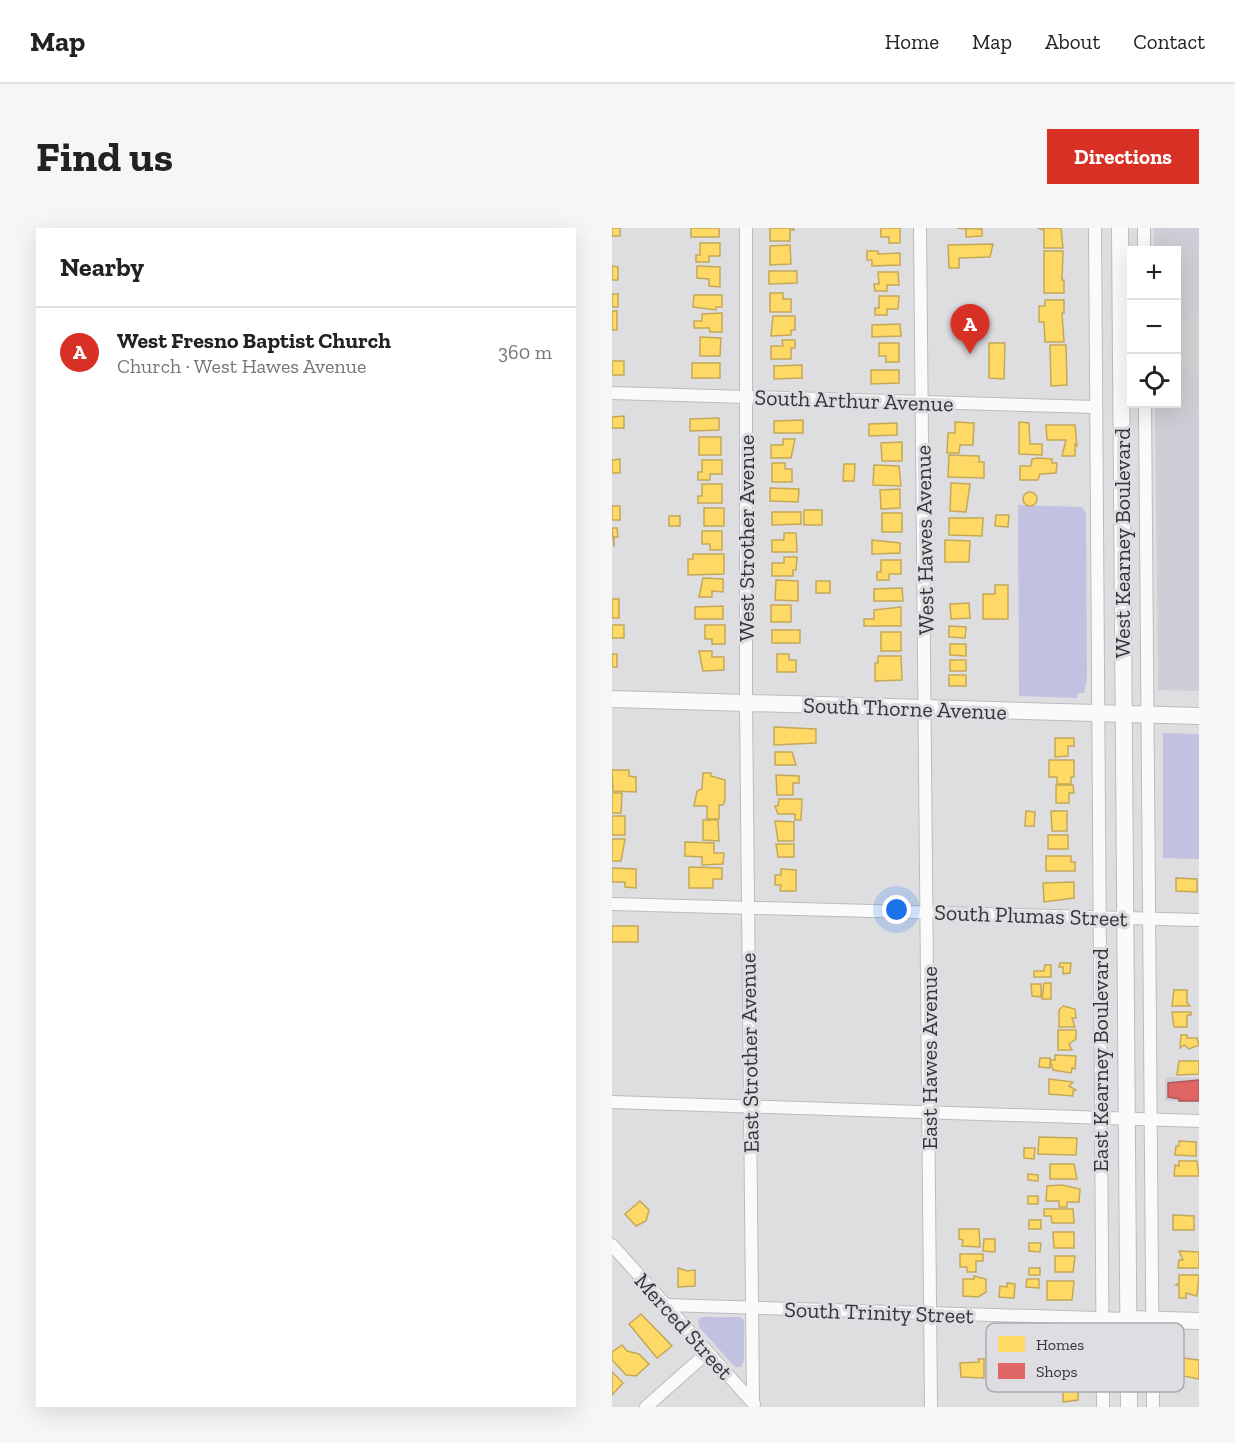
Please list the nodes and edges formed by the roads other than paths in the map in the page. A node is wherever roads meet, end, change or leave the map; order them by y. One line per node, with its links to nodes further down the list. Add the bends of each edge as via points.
1 (746, 228): 8 (street, West Strother Avenue)
2 (920, 228): 9 (street, West Hawes Avenue)
3 (1095, 228): 10 (street, West Kearney Boulevard)
4 (1120, 228): 16 (main road, West Kearney Boulevard)
5 (1144, 228): 6 (street)
6 (1144, 246)
7 (612, 393): 8 (street, South Arthur Avenue)
8 (747, 397): 9 (street, South Arthur Avenue); 13 (street, West Strother Avenue)
9 (922, 402): 10 (street, South Arthur Avenue); 14 (street, West Hawes Avenue)
10 (1095, 407): 15 (street, West Kearney Boulevard)
11 (1145, 408): 17 (street, West Kearney Boulevard)
12 (612, 699): 13 (main road, South Thorne Avenue)
13 (746, 703): 14 (main road, South Thorne Avenue); 20 (street, East Strother Avenue)
14 (926, 709): 15 (main road, South Thorne Avenue); 21 (street, East Hawes Avenue)
15 (1097, 714): 16 (main road, South Thorne Avenue); 22 (street, East Kearney Boulevard)
16 (1124, 715): 17 (main road, South Thorne Avenue); 23 (main road, East Kearney Boulevard)
17 (1148, 715): 18 (main road, South Thorne Avenue); 24 (street)
18 (1199, 716)
19 (612, 904): 20 (street, South Plumas Street)
20 (748, 908): 21 (street, South Plumas Street); 27 (street, East Strother Avenue)
21 (927, 913): 22 (street, South Plumas Street); 28 (street, East Hawes Avenue)
22 (1099, 917): 23 (street, South Plumas Street); 29 (street, East Kearney Boulevard)
23 (1126, 918): 24 (street, South Plumas Street); 30 (main road, East Kearney Boulevard)
24 (1150, 919): 25 (street, South Plumas Street); 31 (street)
25 (1199, 920)
26 (612, 1102): 27 (street)
27 (750, 1107): 28 (street); 35 (street, East Strother Avenue)
28 (929, 1113): 29 (street); 36 (street, East Hawes Avenue)
29 (1101, 1119): 30 (street); 37 (street, East Kearney Boulevard)
30 (1127, 1120): 31 (street); 38 (main road, East Kearney Boulevard)
31 (1151, 1120): 32 (street); 39 (street)
32 (1199, 1121)
33 (612, 1245): 34 (street, Merced Street)
34 (666, 1305): 35 (street, South Trinity Street); 44 (street, Merced Street)
35 (752, 1308): 36 (street, South Trinity Street); 48 (street, East Strother Avenue)
36 (931, 1313): 37 (street, South Trinity Street); 50 (street, East Hawes Avenue)
37 (1102, 1319): 38 (street, South Trinity Street); 41 (street, East Kearney Boulevard)
38 (1129, 1319): 39 (main road, South Trinity Street); 42 (main road, East Kearney Boulevard)
39 (1153, 1320): 40 (main road, South Trinity Street); 43 (street)
40 (1199, 1321)
41 (1102, 1323)
42 (1129, 1323)
43 (1153, 1323)
44 (707, 1353): 48 (street, Merced Street); 49 (street)
45 (1103, 1392): 51 (street, East Kearney Boulevard)
46 (1130, 1392): 52 (main road, East Kearney Boulevard)
47 (1154, 1392): 53 (street)
48 (755, 1405)
49 (646, 1407)
50 (932, 1407)
51 (1103, 1407)
52 (1130, 1407)
53 (1154, 1407)

